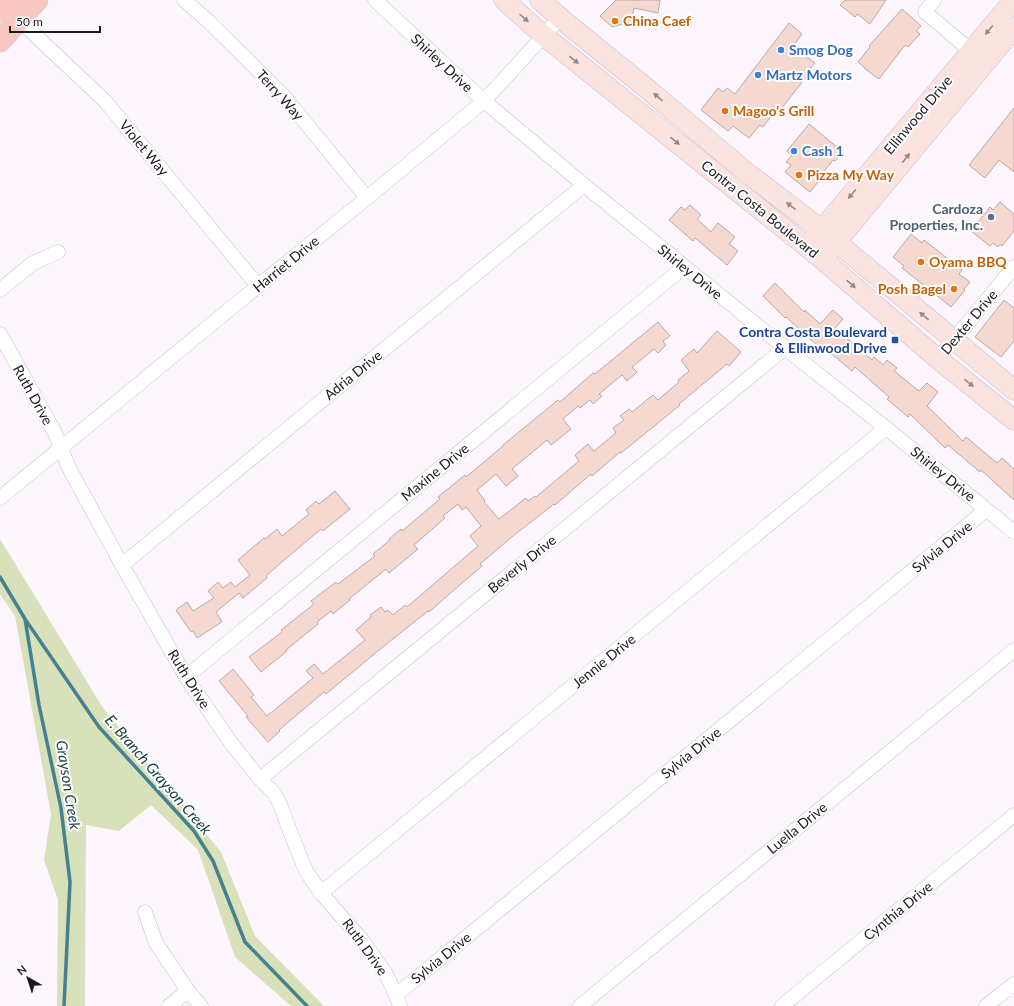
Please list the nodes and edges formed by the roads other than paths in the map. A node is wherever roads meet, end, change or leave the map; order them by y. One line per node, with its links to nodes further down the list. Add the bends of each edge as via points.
1 (10, 0): 9 (main road)
2 (37, 0): 9 (main road)
3 (184, 0): 17 (street, Terry Way, via 282,94)
4 (375, 0): 15 (street, Shirley Drive)
5 (504, 0): 12 (main road, Contra Costa Boulevard, one-way to 12)
6 (540, 0): 10 (main road, Contra Costa Boulevard)
7 (934, 0): 14 (street, via 925,12)
8 (1014, 0): 14 (main road, Ellinwood Drive, one-way to 14)
9 (10, 15): 13 (main road); 23 (street, Violet Way, via 105,101)
10 (560, 18): 12 (street, Harriet Drive); 18 (main road, Contra Costa Boulevard, one-way to 10, via 746,172)
11 (1014, 28): 14 (main road, Ellinwood Drive)
12 (544, 36): 15 (street, Harriet Drive); 20 (main road, Contra Costa Boulevard, one-way to 20)
13 (0, 41)
14 (978, 57): 18 (main road, Ellinwood Drive)
15 (484, 101): 16 (street, Shirley Drive); 17 (street, Harriet Drive)
16 (584, 185): 21 (street, Shirley Drive); 36 (street, Adria Drive)
17 (367, 198): 23 (street, Harriet Drive)
18 (829, 236): 20 (main road, Ellinwood Drive); 26 (main road, Contra Costa Boulevard, one-way to 18)
19 (58, 252): 24 (street, via 33,263)
20 (815, 253): 28 (main road, Contra Costa Boulevard, one-way to 28)
21 (684, 267): 27 (street, Shirley Drive); 38 (street, Maxine Drive)
22 (1014, 267): 26 (street, Dexter Drive)
23 (258, 286): 32 (street, Harriet Drive)
24 (0, 290)
25 (0, 334): 32 (street, Ruth Drive, via 55,433)
26 (954, 341): 28 (street, Dexter Drive); 29 (main road, Contra Costa Boulevard)
27 (785, 348): 31 (street, Shirley Drive); 39 (street, Beverly Drive)
28 (938, 358): 30 (main road, Contra Costa Boulevard, one-way to 30)
29 (1014, 390)
30 (1014, 420)
31 (886, 428): 34 (street, Shirley Drive); 41 (street, Jennie Drive)
32 (60, 449): 33 (street, Harriet Drive); 36 (street, Ruth Drive)
33 (0, 498)
34 (986, 510): 35 (street, Shirley Drive); 45 (street, Sylvia Drive)
35 (1014, 532)
36 (122, 565): 38 (street, Ruth Drive)
37 (1014, 650): 49 (street, Luella Drive)
38 (186, 676): 39 (street, Ruth Drive, via 231,743)
39 (260, 779): 41 (street, Ruth Drive, via 274,793 280,804 306,871)
40 (1014, 815): 46 (street, Cynthia Drive)
41 (321, 893): 45 (street, Ruth Drive, via 362,940 386,974)
42 (145, 912): 44 (street, via 156,943)
43 (1014, 984): 50 (street)
44 (188, 991): 47 (street); 48 (street)
45 (398, 1001)
46 (791, 1004)
47 (169, 1006)
48 (201, 1006)
49 (580, 1006)
50 (986, 1006)

